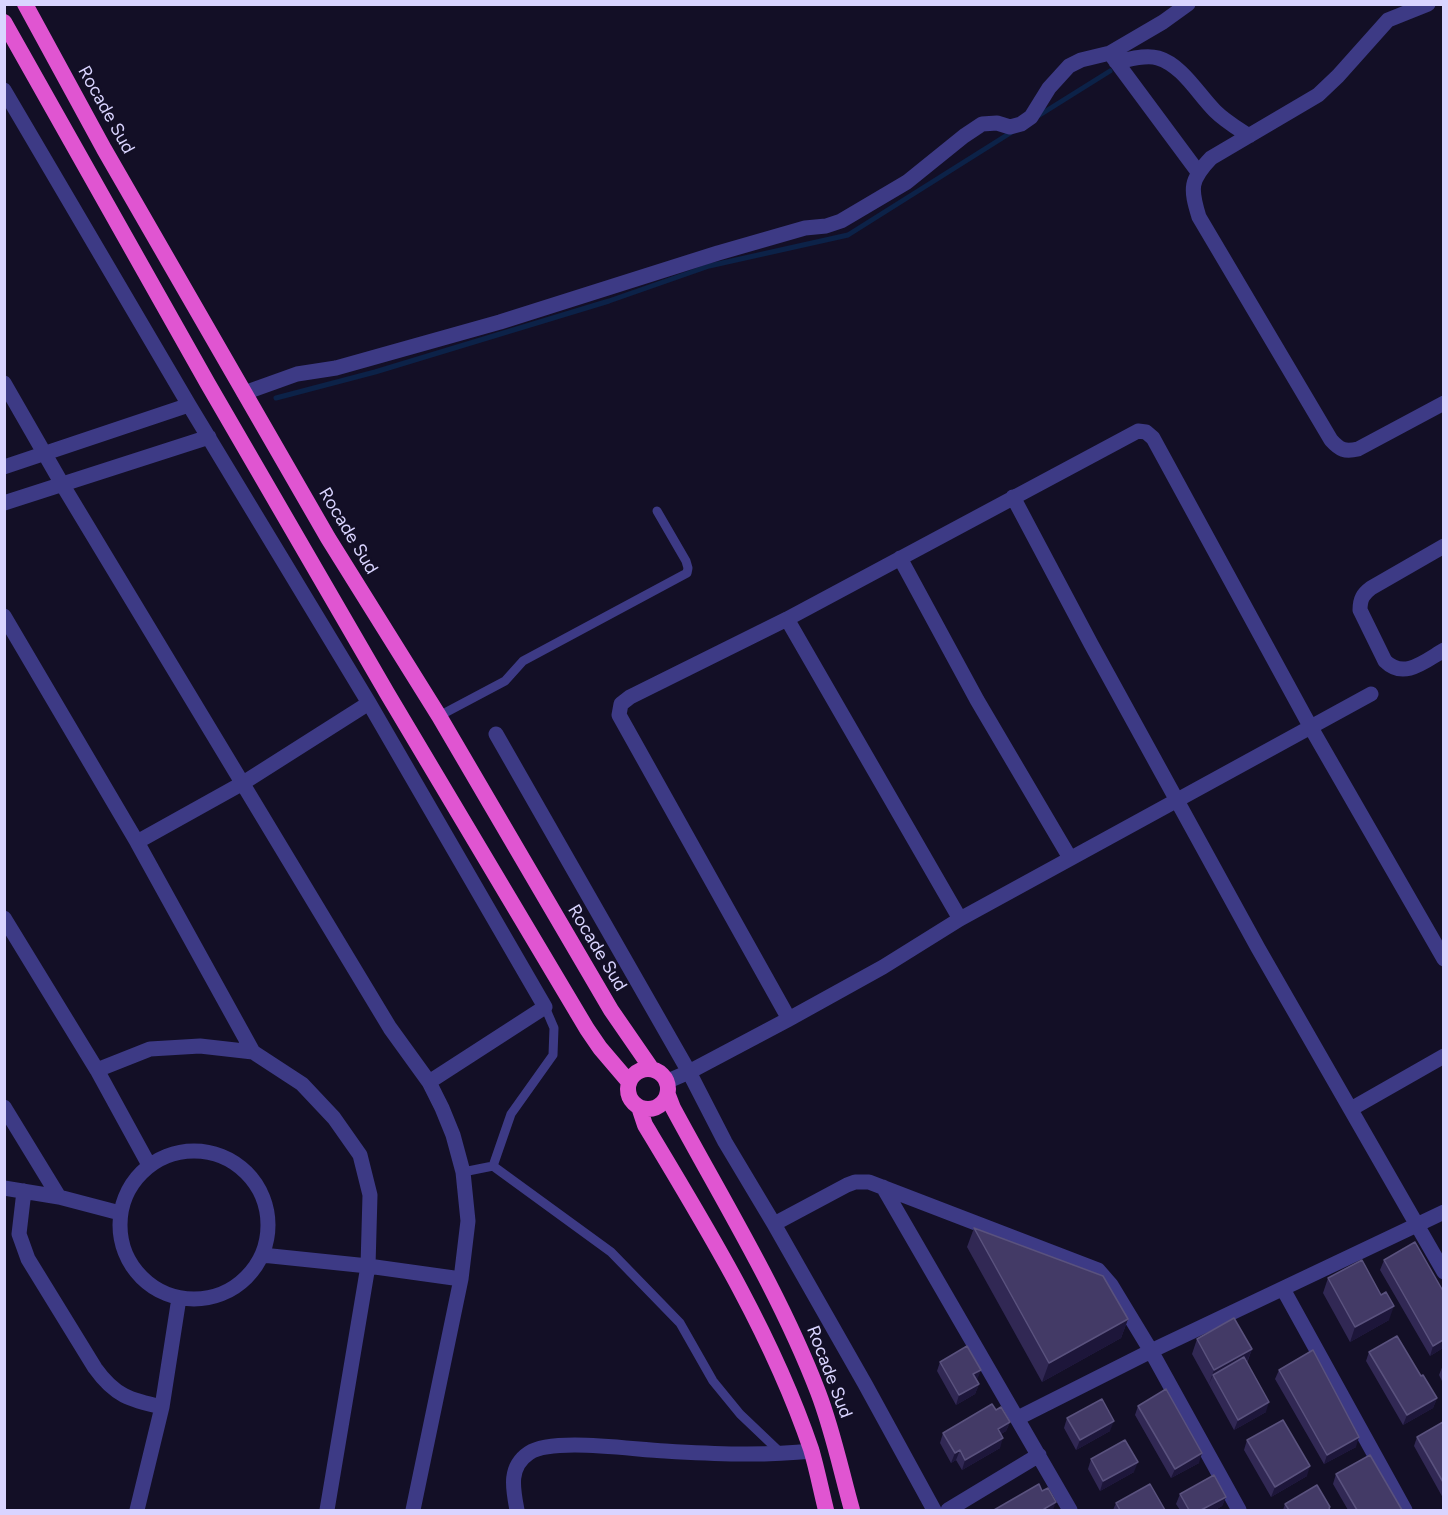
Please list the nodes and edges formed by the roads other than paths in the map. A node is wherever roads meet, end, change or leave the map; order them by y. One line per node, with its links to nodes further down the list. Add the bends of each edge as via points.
1 (25, 4): 10 (highway, Rocade Sud)
2 (1188, 4): 5 (street)
3 (1428, 4): 7 (street, via 1388,20 1318,95)
4 (4, 22): 45 (highway, via 387,693 587,1029)
5 (1113, 57): 7 (street, via 1157,57 1178,70 1224,119); 8 (street); 10 (street, via 1081,60 1069,66 1031,117 1021,124 982,124 907,182 841,221 718,253 336,368 297,374)
6 (4, 90): 12 (street)
7 (1249, 136): 8 (street, via 1211,159)
8 (1198, 172): 11 (street, via 1193,186 1198,217 1339,449 1358,449)
9 (4, 383): 14 (street)
10 (244, 393): 27 (highway, Rocade Sud, via 328,538)
11 (1443, 403)
12 (189, 405): 13 (street); 14 (street)
13 (209, 437): 16 (street); 26 (street)
14 (46, 454): 15 (street); 16 (street)
15 (4, 467)
16 (62, 484): 18 (street); 30 (street)
17 (1013, 496): 21 (street); 28 (street, via 1137,431 1146,432 1153,438); 31 (street)
18 (4, 503)
19 (657, 511): 27 (lane, via 686,561 687,573 523,662 505,681)
20 (1443, 546): 24 (street, via 1371,588 1360,601 1360,610 1391,667 1407,669)
21 (900, 558): 23 (street); 33 (street, via 977,700)
22 (4, 616): 32 (street)
23 (786, 619): 35 (street); 38 (street, via 630,697 621,704 619,715)
24 (1443, 650)
25 (1371, 694): 28 (street)
26 (369, 703): 30 (street); 37 (street)
27 (439, 716): 41 (highway, Rocade Sud, via 611,1010)
28 (1310, 726): 31 (street); 36 (street)
29 (496, 734): 43 (street)
30 (243, 783): 32 (street); 44 (street, via 390,1028)
31 (1178, 801): 33 (street); 49 (street)
32 (137, 842): 39 (street)
33 (1070, 858): 35 (street)
34 (4, 918): 42 (street)
35 (960, 919): 38 (street)
36 (1443, 958)
37 (545, 1007): 44 (street); 51 (lane, via 554,1028 553,1056 511,1114)
38 (789, 1019): 43 (street)
39 (253, 1052): 42 (street, via 200,1046 150,1048); 62 (street, via 302,1084 334,1118 360,1155 370,1195)
40 (1443, 1056): 49 (street)
41 (651, 1068): 45 (highway, via 638,1071); 46 (highway, Rocade Sud, via 658,1071)
42 (97, 1070): 50 (street)
43 (689, 1072): 46 (street); 59 (street)
44 (429, 1082): 52 (street, via 453,1135)
45 (629, 1082): 48 (highway, via 629,1096)
46 (668, 1088): 48 (highway, via 665,1102 653,1109); 78 (highway, Rocade Sud, via 678,1118 785,1315 828,1420)
47 (4, 1107): 56 (street)
48 (639, 1107): 70 (highway, via 645,1125 758,1324)
49 (1351, 1109): 60 (street)
50 (149, 1166): 58 (street, via 132,1183); 61 (street, via 171,1154 197,1150 222,1156 243,1169 265,1205 268,1230)
51 (493, 1166): 52 (lane); 71 (lane, via 611,1252 680,1323 713,1381 740,1414)
52 (462, 1172): 64 (street, via 468,1221)
53 (883, 1187): 59 (street, via 855,1182); 67 (street, via 1098,1270); 69 (street)
54 (4, 1188): 55 (street)
55 (24, 1191): 56 (street); 68 (street, via 19,1234 28,1259 95,1368 107,1384 131,1400)
56 (59, 1197): 58 (street)
57 (1443, 1212): 60 (street)
58 (120, 1213): 66 (street, via 121,1240 135,1271 155,1289)
59 (774, 1224): 79 (street)
60 (1417, 1225): 63 (street); 65 (street)
61 (262, 1255): 62 (street); 66 (street, via 253,1271 232,1289 207,1299)
62 (368, 1266): 64 (street); 74 (street)
63 (1443, 1272)
64 (461, 1279): 75 (street)
65 (1283, 1289): 67 (street); 83 (street)
66 (179, 1298): 68 (street)
67 (1151, 1350): 69 (street); 82 (street)
68 (162, 1407): 73 (street)
69 (1018, 1418): 72 (street)
70 (812, 1451): 71 (street); 77 (highway)
71 (782, 1454): 76 (street, via 558,1444 531,1451 521,1459 512,1484)
72 (1039, 1455): 80 (street); 81 (street)
73 (137, 1510)
74 (327, 1510)
75 (413, 1510)
76 (517, 1510)
77 (826, 1510)
78 (852, 1510)
79 (933, 1510)
80 (948, 1510)
81 (1070, 1510)
82 (1239, 1510)
83 (1405, 1510)

